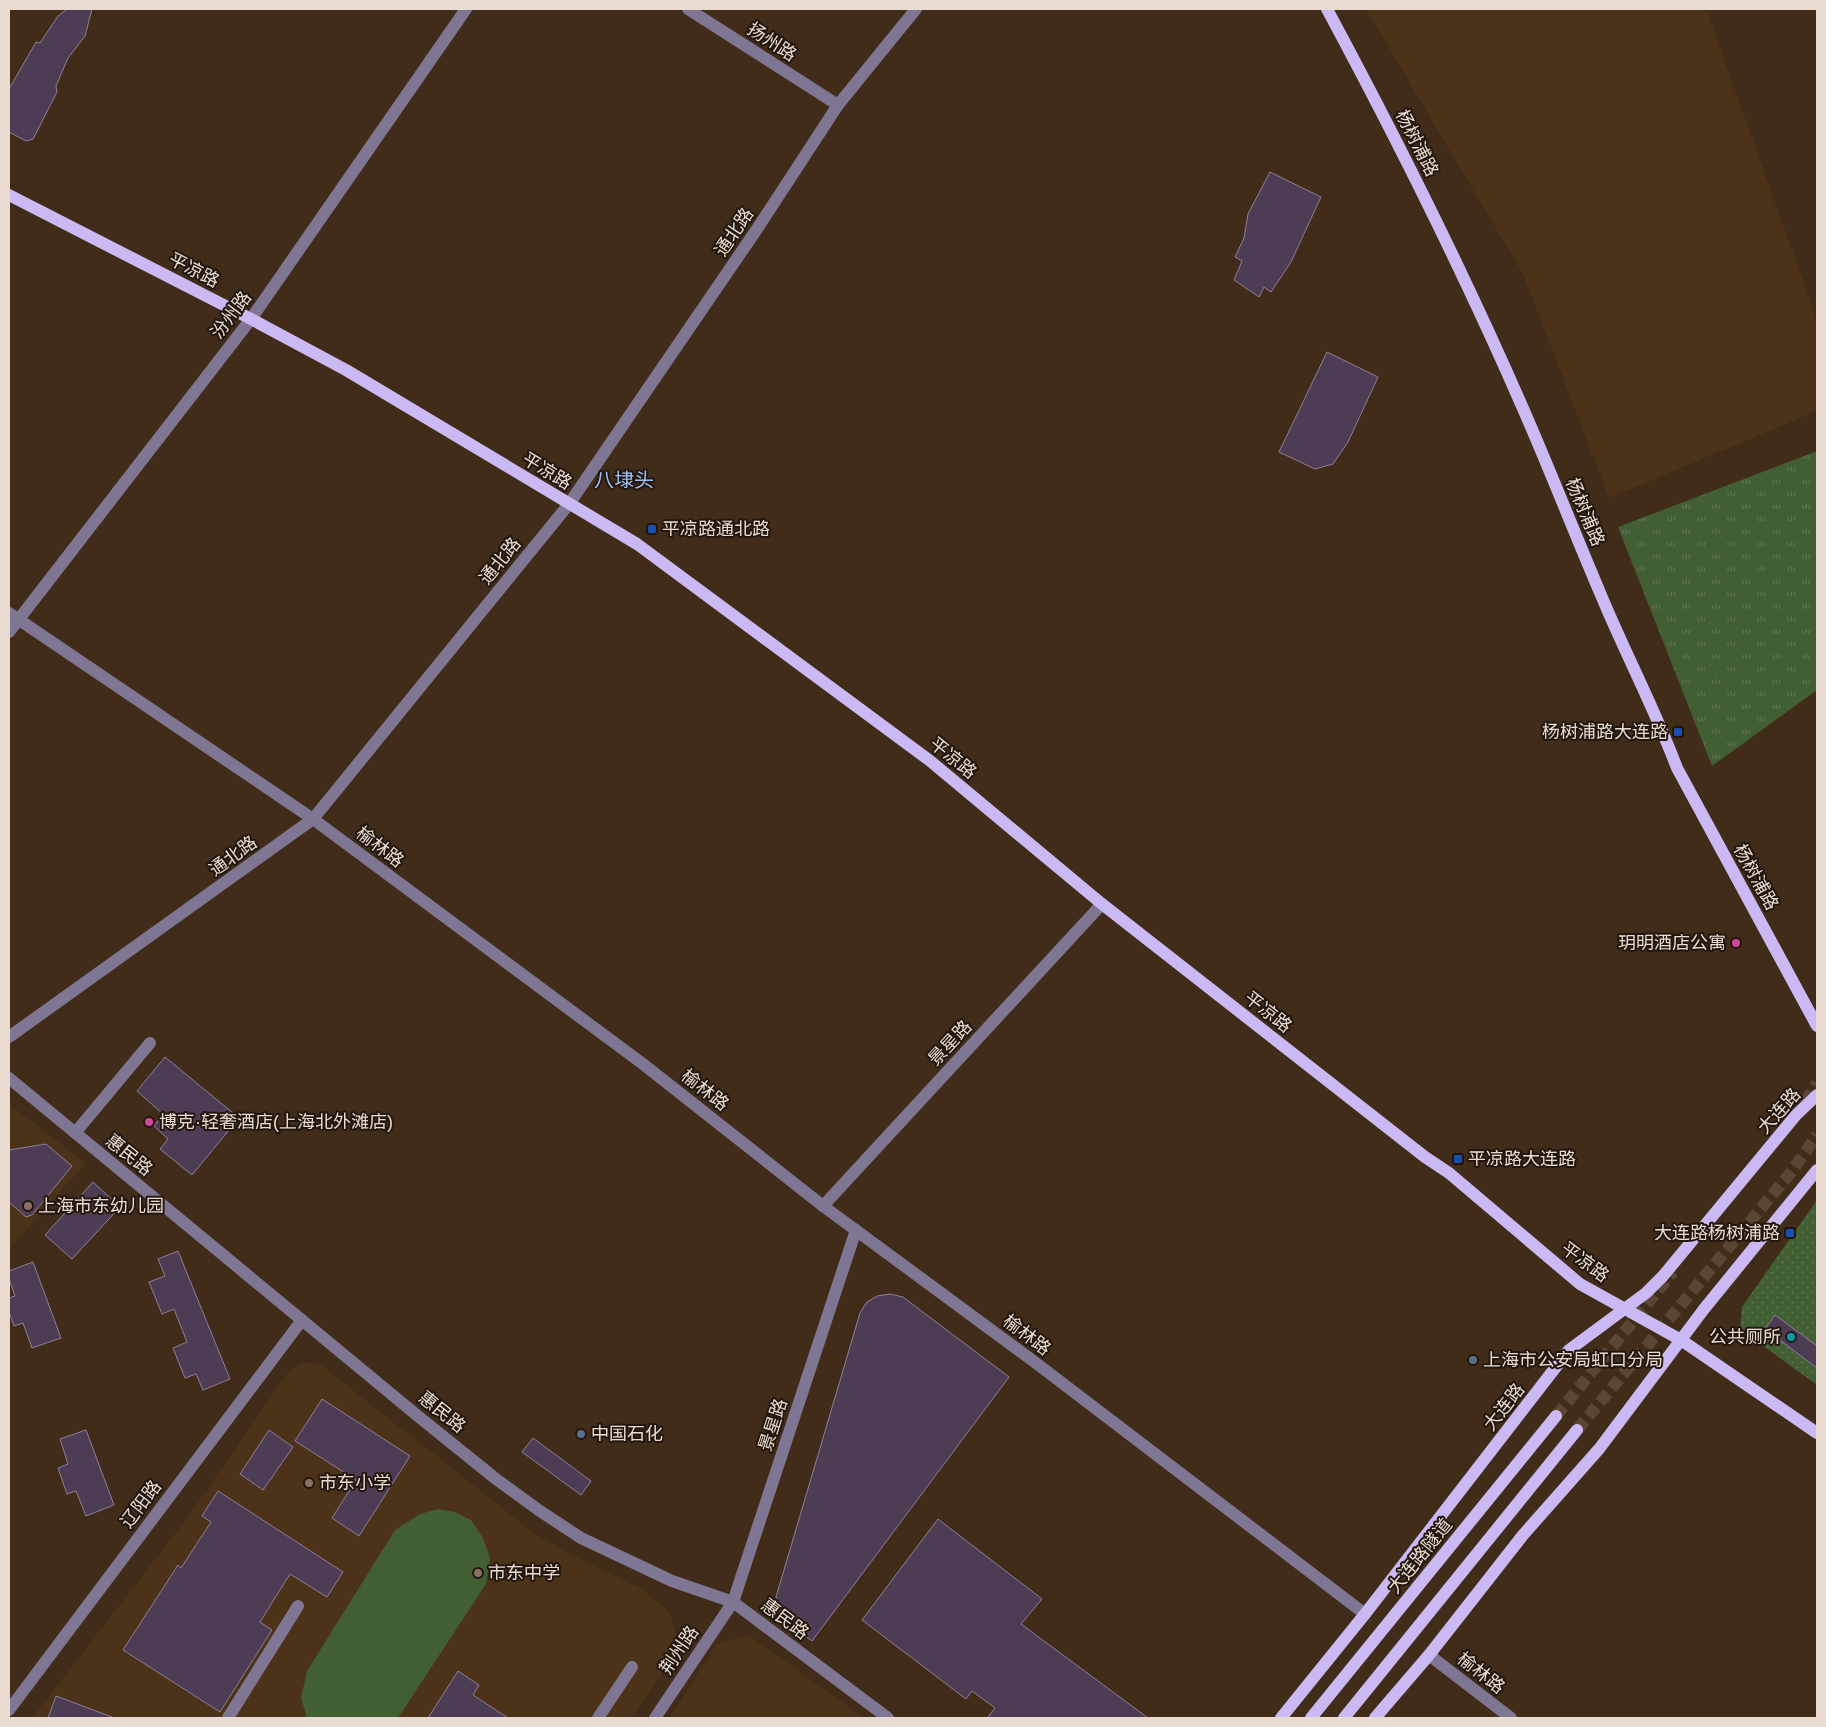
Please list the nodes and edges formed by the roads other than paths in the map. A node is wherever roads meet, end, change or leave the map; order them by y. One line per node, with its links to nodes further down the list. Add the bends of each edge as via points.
1 (466, 9): 7 (street, 汾州路)
2 (688, 9): 5 (street, 扬州路)
3 (916, 9): 5 (street, 通北路)
4 (1327, 9): 13 (main road, 杨树浦路, via 1432,212 1479,311 1677,768)
5 (838, 105): 8 (street, 通北路, via 758,229)
6 (9, 195): 7 (main road, 平凉路)
7 (251, 319): 8 (main road, 平凉路, via 346,370); 9 (street, 汾州路)
8 (568, 504): 11 (street, 通北路); 12 (main road, 平凉路, via 637,544 854,704 928,760)
9 (14, 616): 10 (street, 汾州路); 11 (street, 榆林路)
10 (9, 632)
11 (313, 819): 14 (street, 通北路); 20 (street, 榆林路, via 643,1064)
12 (1102, 904): 20 (street, 景星路); 22 (main road, 平凉路, via 1449,1173 1580,1284)
13 (1817, 1026)
14 (9, 1037)
15 (150, 1043): 18 (street)
16 (9, 1078): 18 (street, 惠民路)
17 (1817, 1095): 22 (main road, 大连路, via 1796,1115 1664,1276)
18 (75, 1133): 23 (street, 惠民路)
19 (1817, 1170): 24 (main road)
20 (823, 1206): 21 (street, 榆林路)
21 (856, 1230): 28 (street, 景星路); 30 (street, 榆林路)
22 (1625, 1310): 24 (main road, 平凉路); 30 (main road, 大连路, via 1569,1350)
23 (302, 1320): 28 (street, 惠民路, via 496,1479 581,1538 672,1581); 33 (street, 辽阳路)
24 (1681, 1340): 27 (main road, 平凉路); 31 (main road, via 1599,1449 1523,1535)
25 (1556, 1416): 39 (main road, 大连路隧道)
26 (1577, 1430): 40 (main road)
27 (1817, 1433)
28 (733, 1602): 36 (street, 荆州路); 37 (street, 惠民路)
29 (298, 1606): 34 (street)
30 (1365, 1614): 38 (main road, 大连路)
31 (1429, 1655): 41 (main road); 42 (street, 榆林路)
32 (632, 1667): 35 (street)
33 (9, 1710)
34 (228, 1718)
35 (598, 1718)
36 (655, 1718)
37 (888, 1718)
38 (1280, 1718)
39 (1311, 1718)
40 (1344, 1718)
41 (1375, 1718)
42 (1511, 1718)

